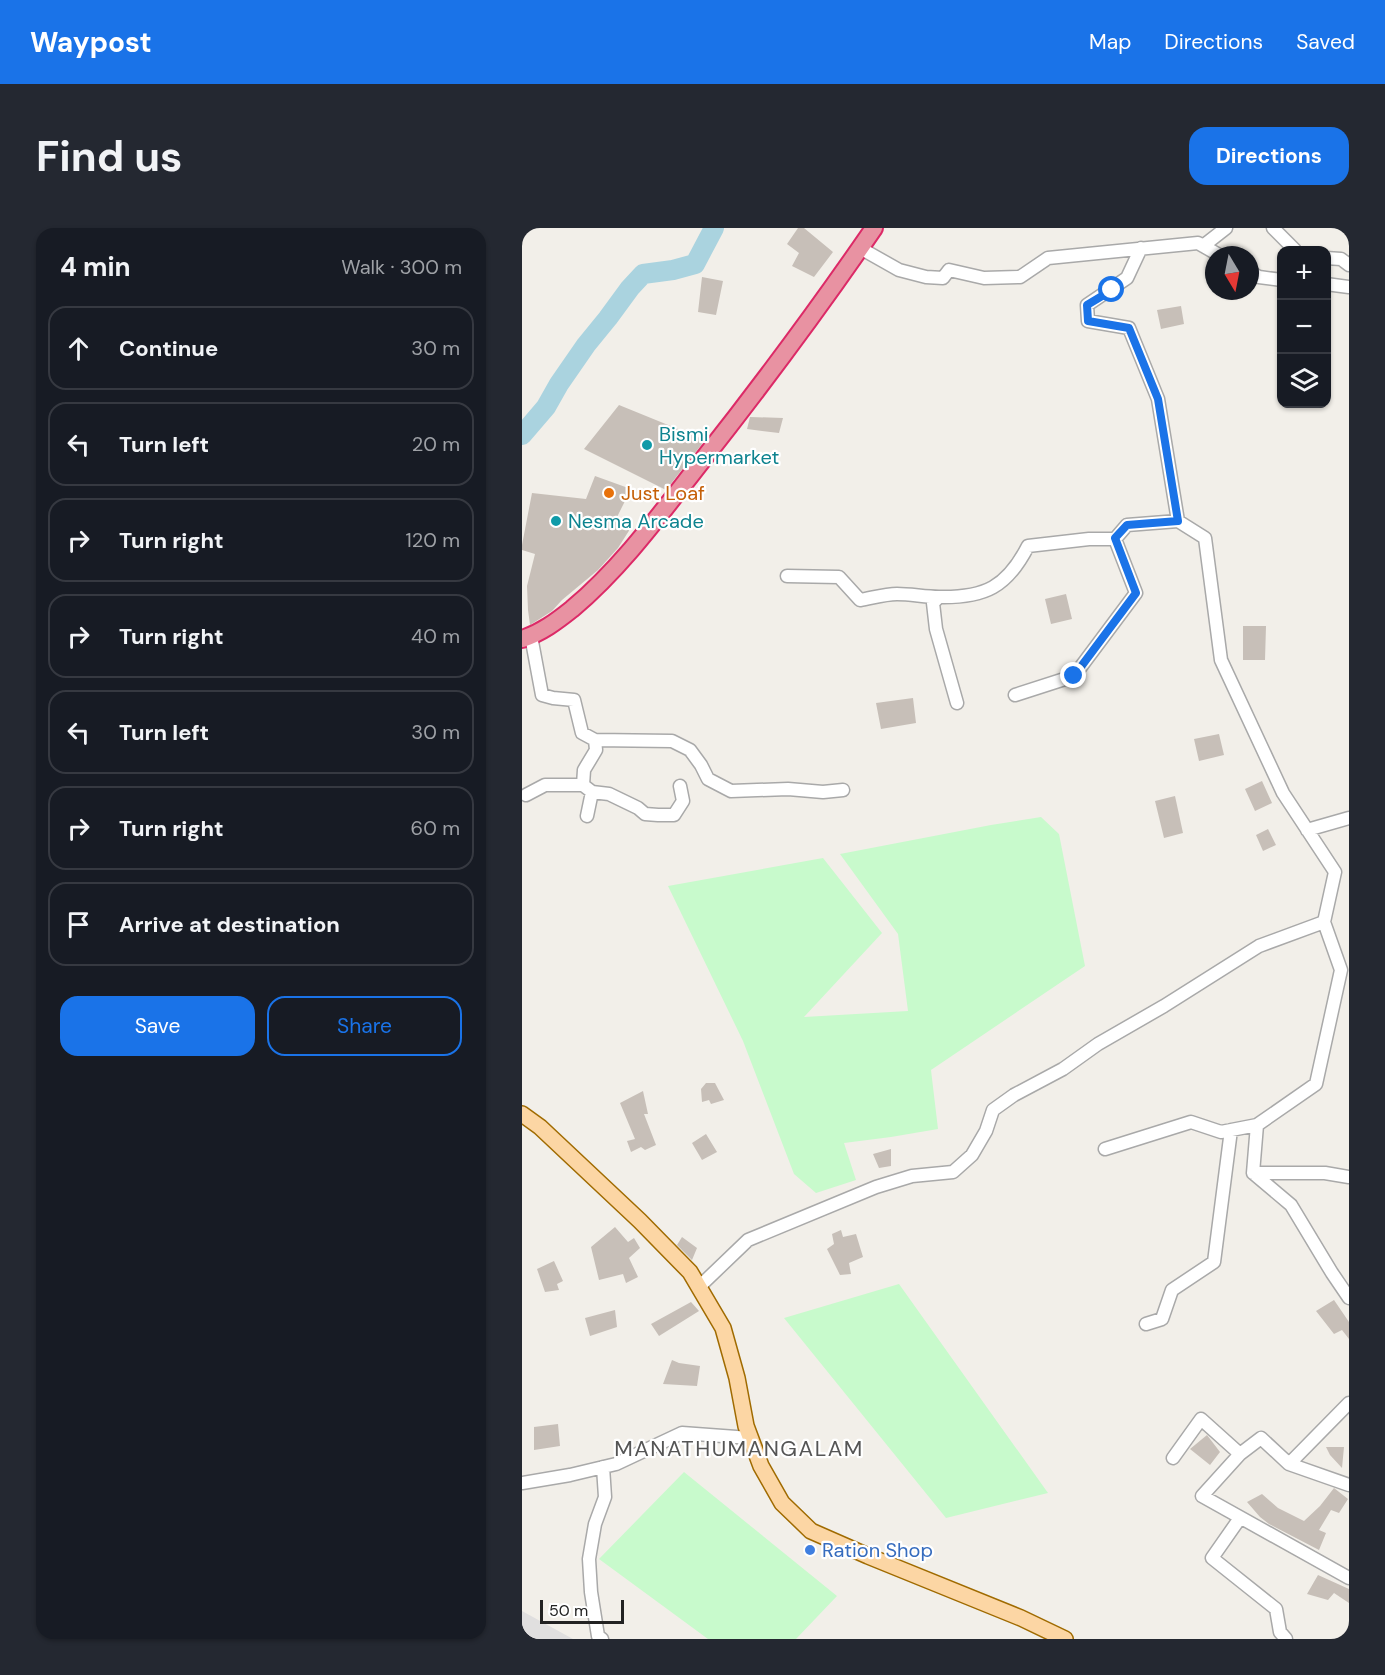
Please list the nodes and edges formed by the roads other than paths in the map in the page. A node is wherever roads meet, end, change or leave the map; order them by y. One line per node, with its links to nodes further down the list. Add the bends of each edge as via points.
1 (874, 228): 6 (highway)
2 (1226, 228): 4 (street)
3 (1273, 228): 5 (street)
4 (1203, 246): 7 (street, via 1198,243)
5 (1291, 246)
6 (860, 248): 7 (street, via 899,270 926,277 943,278 949,270 984,278 1020,277 1048,258); 18 (highway, via 770,373 607,577 562,617)
7 (1141, 248): 14 (street, via 1127,278 1087,305 1088,321 1129,328 1158,399)
8 (1331, 258): 9 (street)
9 (1349, 265)
10 (1259, 277): 11 (street)
11 (1277, 279)
12 (1331, 285): 13 (street)
13 (1349, 287)
14 (1178, 521): 15 (street, via 1127,525); 28 (street, via 1205,538 1221,660 1283,793)
15 (1115, 538): 17 (street, via 1028,546 1005,580 990,590); 19 (street, via 1136,593 1074,676)
16 (787, 576): 17 (street, via 839,577 860,600 895,594)
17 (939, 597): 20 (street, via 933,603 936,629)
18 (527, 638): 21 (street, via 542,695 574,700 582,733)
19 (1015, 695)
20 (957, 704)
21 (595, 740): 23 (street, via 596,750 584,770); 24 (street, via 672,741 690,750 708,779 730,791)
22 (680, 786): 23 (street, via 683,801 674,815 645,814 609,794)
23 (588, 789): 25 (street, via 545,785); 26 (street)
24 (843, 790)
25 (526, 795)
26 (587, 816)
27 (1349, 818): 28 (street)
28 (1307, 830): 29 (street, via 1335,872)
29 (1324, 922): 30 (street); 37 (street, via 1259,946 1063,1069 1014,1095 993,1110 972,1155 954,1172 912,1176 876,1187 748,1240)
30 (1345, 970): 32 (street, via 1316,1084)
31 (522, 1114): 37 (main road, via 640,1221 690,1272)
32 (1257, 1125): 33 (street); 35 (street)
33 (1231, 1130): 34 (street, via 1221,1132 1191,1122); 39 (street, via 1214,1262 1172,1290 1162,1319)
34 (1105, 1149)
35 (1253, 1173): 36 (street); 38 (street, via 1291,1205)
36 (1349, 1177)
37 (699, 1287): 41 (main road, via 723,1328)
38 (1349, 1298)
39 (1146, 1324)
40 (1349, 1403): 44 (street)
41 (750, 1438): 45 (street, via 682,1433); 51 (main road, via 782,1503 811,1531)
42 (1240, 1454): 43 (street, via 1201,1419); 44 (street, via 1261,1438); 48 (street, via 1202,1496)
43 (1173, 1458)
44 (1289, 1464): 47 (street)
45 (603, 1467): 46 (street); 50 (street, via 605,1497 589,1559 591,1592)
46 (522, 1483)
47 (1349, 1485)
48 (1240, 1518): 49 (street); 52 (street, via 1212,1558 1275,1610 1280,1632)
49 (1349, 1578)
50 (602, 1639)
51 (1065, 1639)
52 (1286, 1639)

